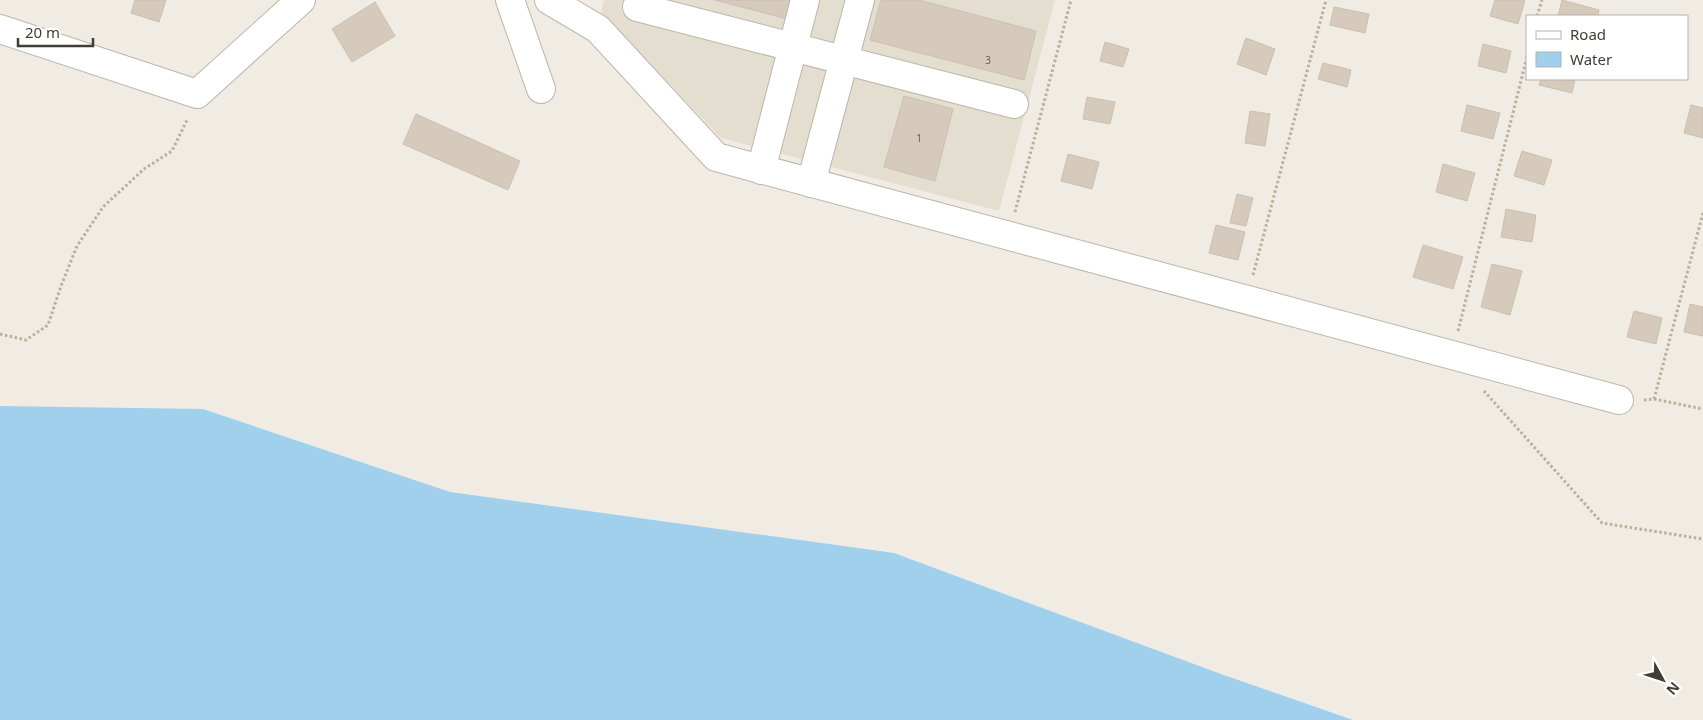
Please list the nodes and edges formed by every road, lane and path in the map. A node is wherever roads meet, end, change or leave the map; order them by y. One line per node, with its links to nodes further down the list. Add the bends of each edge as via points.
1 (301, 0): 16 (street)
2 (510, 0): 15 (street)
3 (550, 0): 18 (street, via 598,29 716,158)
4 (805, 0): 12 (street)
5 (860, 0): 13 (street)
6 (1071, 0): 21 (path)
7 (1326, 0): 22 (path)
8 (1542, 0): 10 (path)
9 (637, 7): 12 (street)
10 (1537, 15)
11 (0, 29): 16 (street)
12 (793, 47): 13 (street); 18 (street)
13 (844, 59): 17 (street); 19 (street)
14 (1526, 61): 24 (path)
15 (541, 89)
16 (197, 94): 23 (path, via 187,124 172,150 144,169 103,207 77,246 48,325 26,340)
17 (1014, 104)
18 (761, 170): 19 (street)
19 (811, 183): 21 (street)
20 (1703, 213): 26 (path)
21 (1009, 236): 22 (street)
22 (1246, 300): 24 (street)
23 (0, 334)
24 (1452, 355): 27 (street)
25 (1478, 385): 29 (path, via 1602,524)
26 (1654, 399): 27 (path); 28 (path)
27 (1619, 400)
28 (1703, 409)
29 (1703, 539)

